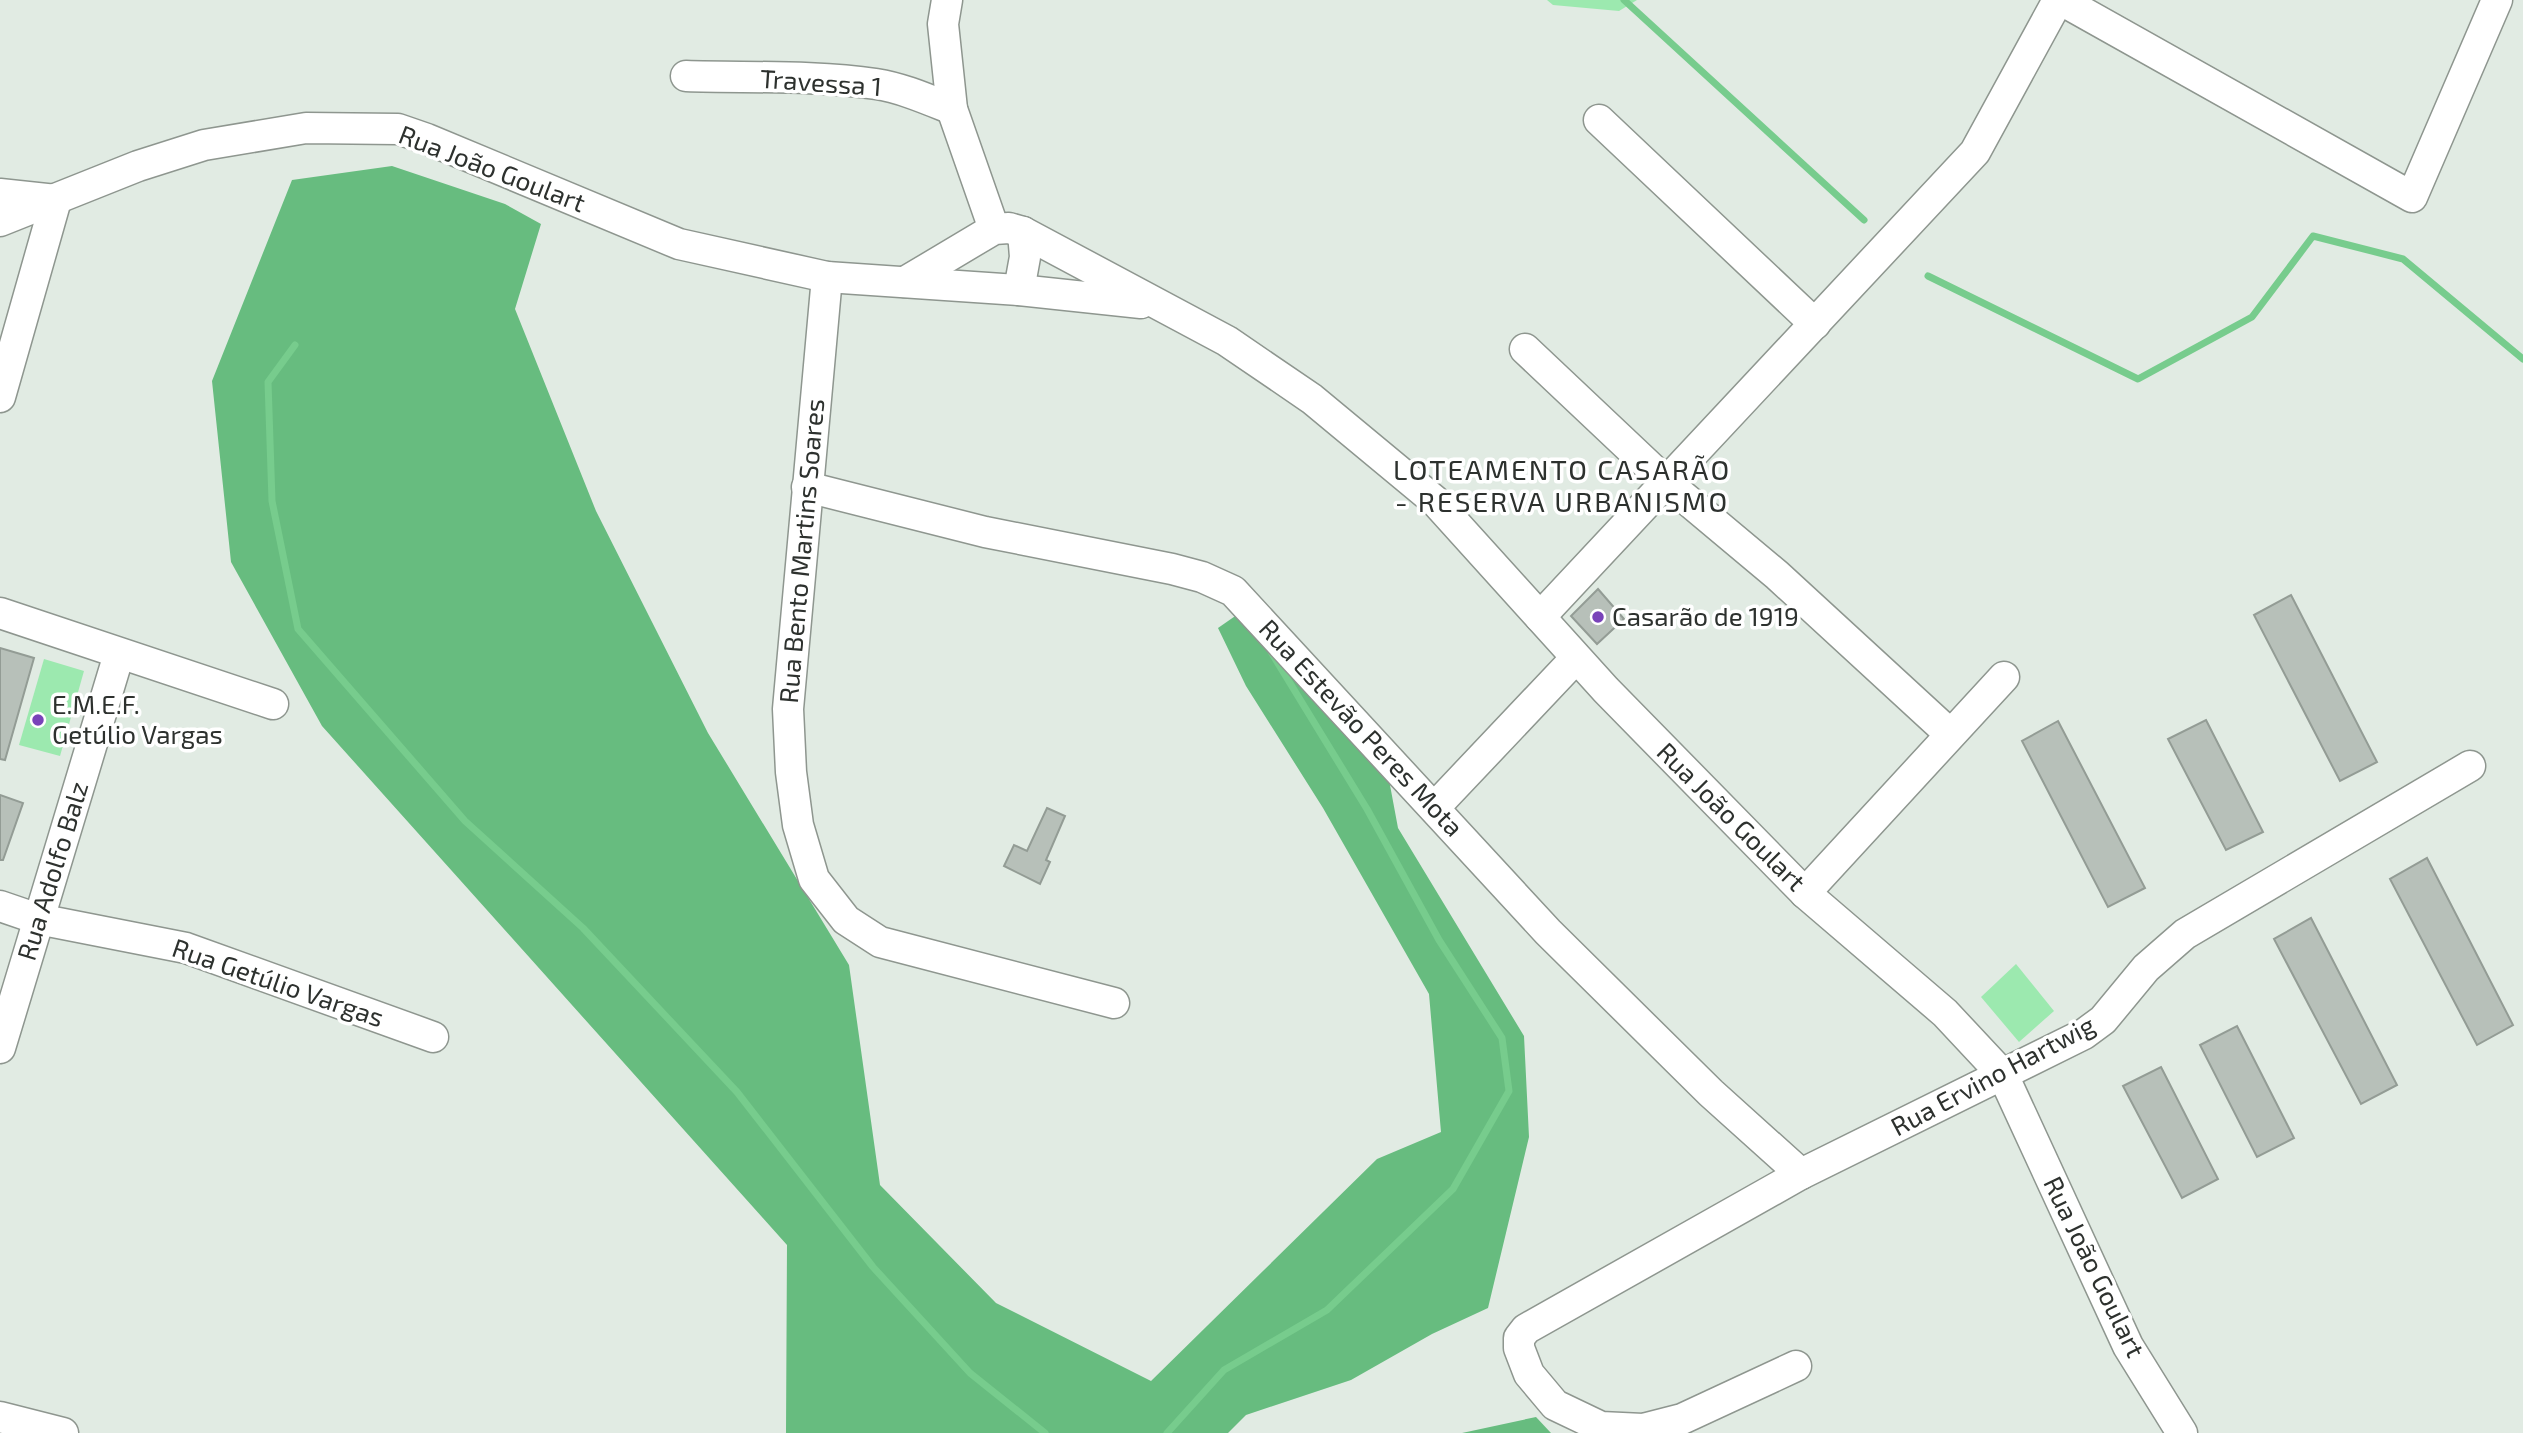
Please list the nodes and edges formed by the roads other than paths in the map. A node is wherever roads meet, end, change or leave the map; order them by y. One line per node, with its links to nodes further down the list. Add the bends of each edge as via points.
1 (947, 0): 5 (street, via 943,24)
2 (2060, 0): 3 (street, via 2412,197); 16 (street, via 1975,152)
3 (2497, 0)
4 (687, 75): 5 (street, Travessa 1, via 876,84)
5 (952, 109): 10 (street)
6 (1599, 120): 16 (street)
7 (0, 194): 8 (street)
8 (55, 200): 9 (street, Rua João Goulart); 11 (street, Rua João Goulart, via 204,145 306,128 398,129 679,244); 18 (street)
9 (0, 221)
10 (998, 233): 12 (street); 13 (street); 14 (street, via 1025,257); 15 (street, Rua João Goulart)
11 (827, 277): 12 (street, Rua João Goulart); 20 (street, Rua Bento Martins Soares)
12 (905, 282): 13 (street, Rua João Goulart)
13 (989, 288): 14 (street, Rua João Goulart)
14 (1019, 290): 15 (street, Rua João Goulart)
15 (1155, 304): 22 (street, Rua João Goulart, via 1227,341 1312,398 1435,501)
16 (1815, 324): 19 (street)
17 (1525, 349): 19 (street)
18 (0, 397)
19 (1667, 483): 22 (street); 27 (street, via 1777,575)
20 (807, 487): 29 (street, Rua Estevão Peres Mota, via 985,532 1172,569 1233,592); 33 (street, Rua Bento Martins Soares, via 788,709 798,825 814,879 846,920 880,942)
21 (0, 612): 23 (street)
22 (1540, 617): 24 (street, Rua João Goulart)
23 (119, 654): 26 (street); 32 (street, Rua Adolfo Balz)
24 (1576, 658): 29 (street); 30 (street, Rua João Goulart)
25 (2004, 677): 27 (street)
26 (273, 704)
27 (1950, 734): 30 (street)
28 (2470, 766): 36 (street, Rua Ervino Hartwig, via 2185,934 2146,968 2103,1020)
29 (1435, 807): 37 (street, Rua Estevão Peres Mota, via 1548,932 1711,1093)
30 (1805, 893): 36 (street, Rua João Goulart, via 1945,1013)
31 (0, 906): 32 (street, Rua Getúlio Vargas)
32 (38, 919): 34 (street, Rua Getúlio Vargas, via 187,948); 35 (street, Rua Adolfo Balz)
33 (1114, 1003)
34 (433, 1037)
35 (0, 1048)
36 (2003, 1075): 37 (street, Rua Ervino Hartwig); 41 (street, Rua João Goulart, via 2128,1346)
37 (1801, 1174): 38 (street, Rua Ervino Hartwig, via 1526,1329 1519,1339 1529,1374 1555,1405 1601,1427 1643,1429 1682,1419)
38 (1796, 1366)
39 (0, 1417): 40 (street)
40 (63, 1433)
41 (2182, 1433)

